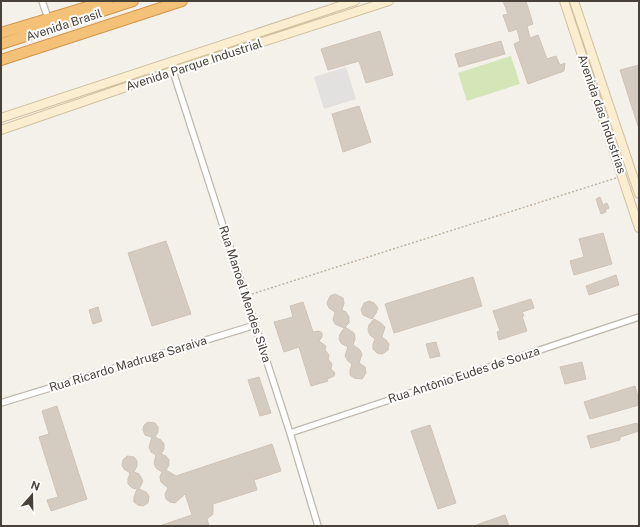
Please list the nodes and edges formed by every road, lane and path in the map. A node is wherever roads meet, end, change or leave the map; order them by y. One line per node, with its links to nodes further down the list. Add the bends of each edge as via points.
1 (42, 1): 9 (street)
2 (106, 1): 9 (highway)
3 (133, 1): 13 (highway, Avenida Brasil)
4 (182, 1): 14 (highway, Avenida Brasil)
5 (355, 1): 10 (main road, Avenida Parque Industrial)
6 (389, 1): 11 (main road, Avenida Parque Industrial)
7 (564, 1): 18 (main road, Avenida das Industrias)
8 (574, 1): 17 (main road, Avenida das Industrias)
9 (48, 18): 12 (highway)
10 (304, 18): 11 (main road); 15 (main road, Avenida Parque Industrial)
11 (307, 27): 16 (main road, Avenida Parque Industrial)
12 (1, 33)
13 (1, 44)
14 (1, 60)
15 (170, 62): 16 (street, Rua Manoel Mendes Silva); 19 (main road, Avenida Parque Industrial)
16 (173, 71): 21 (main road, Avenida Parque Industrial); 27 (street, Rua Manoel Mendes Silva)
17 (598, 72): 18 (main road); 24 (main road, Avenida das Industrias)
18 (588, 73): 23 (main road, Avenida das Industrias)
19 (32, 108): 20 (main road, Avenida Parque Industrial); 21 (main road)
20 (1, 118)
21 (36, 119): 22 (main road, Avenida Parque Industrial)
22 (1, 130)
23 (622, 176): 25 (main road, Avenida das Industrias); 27 (path)
24 (639, 192): 25 (street)
25 (628, 193): 26 (main road, Avenida das Industrias)
26 (639, 228)
27 (246, 296): 29 (street, Rua Manoel Mendes Silva)
28 (639, 317): 31 (street, Rua Antônio Eudes de Souza)
29 (255, 324): 30 (street, Rua Ricardo Madruga Saraiva); 31 (street, Rua Manoel Mendes Silva)
30 (1, 403)
31 (290, 433): 32 (street, Rua Manoel Mendes Silva)
32 (318, 526)

